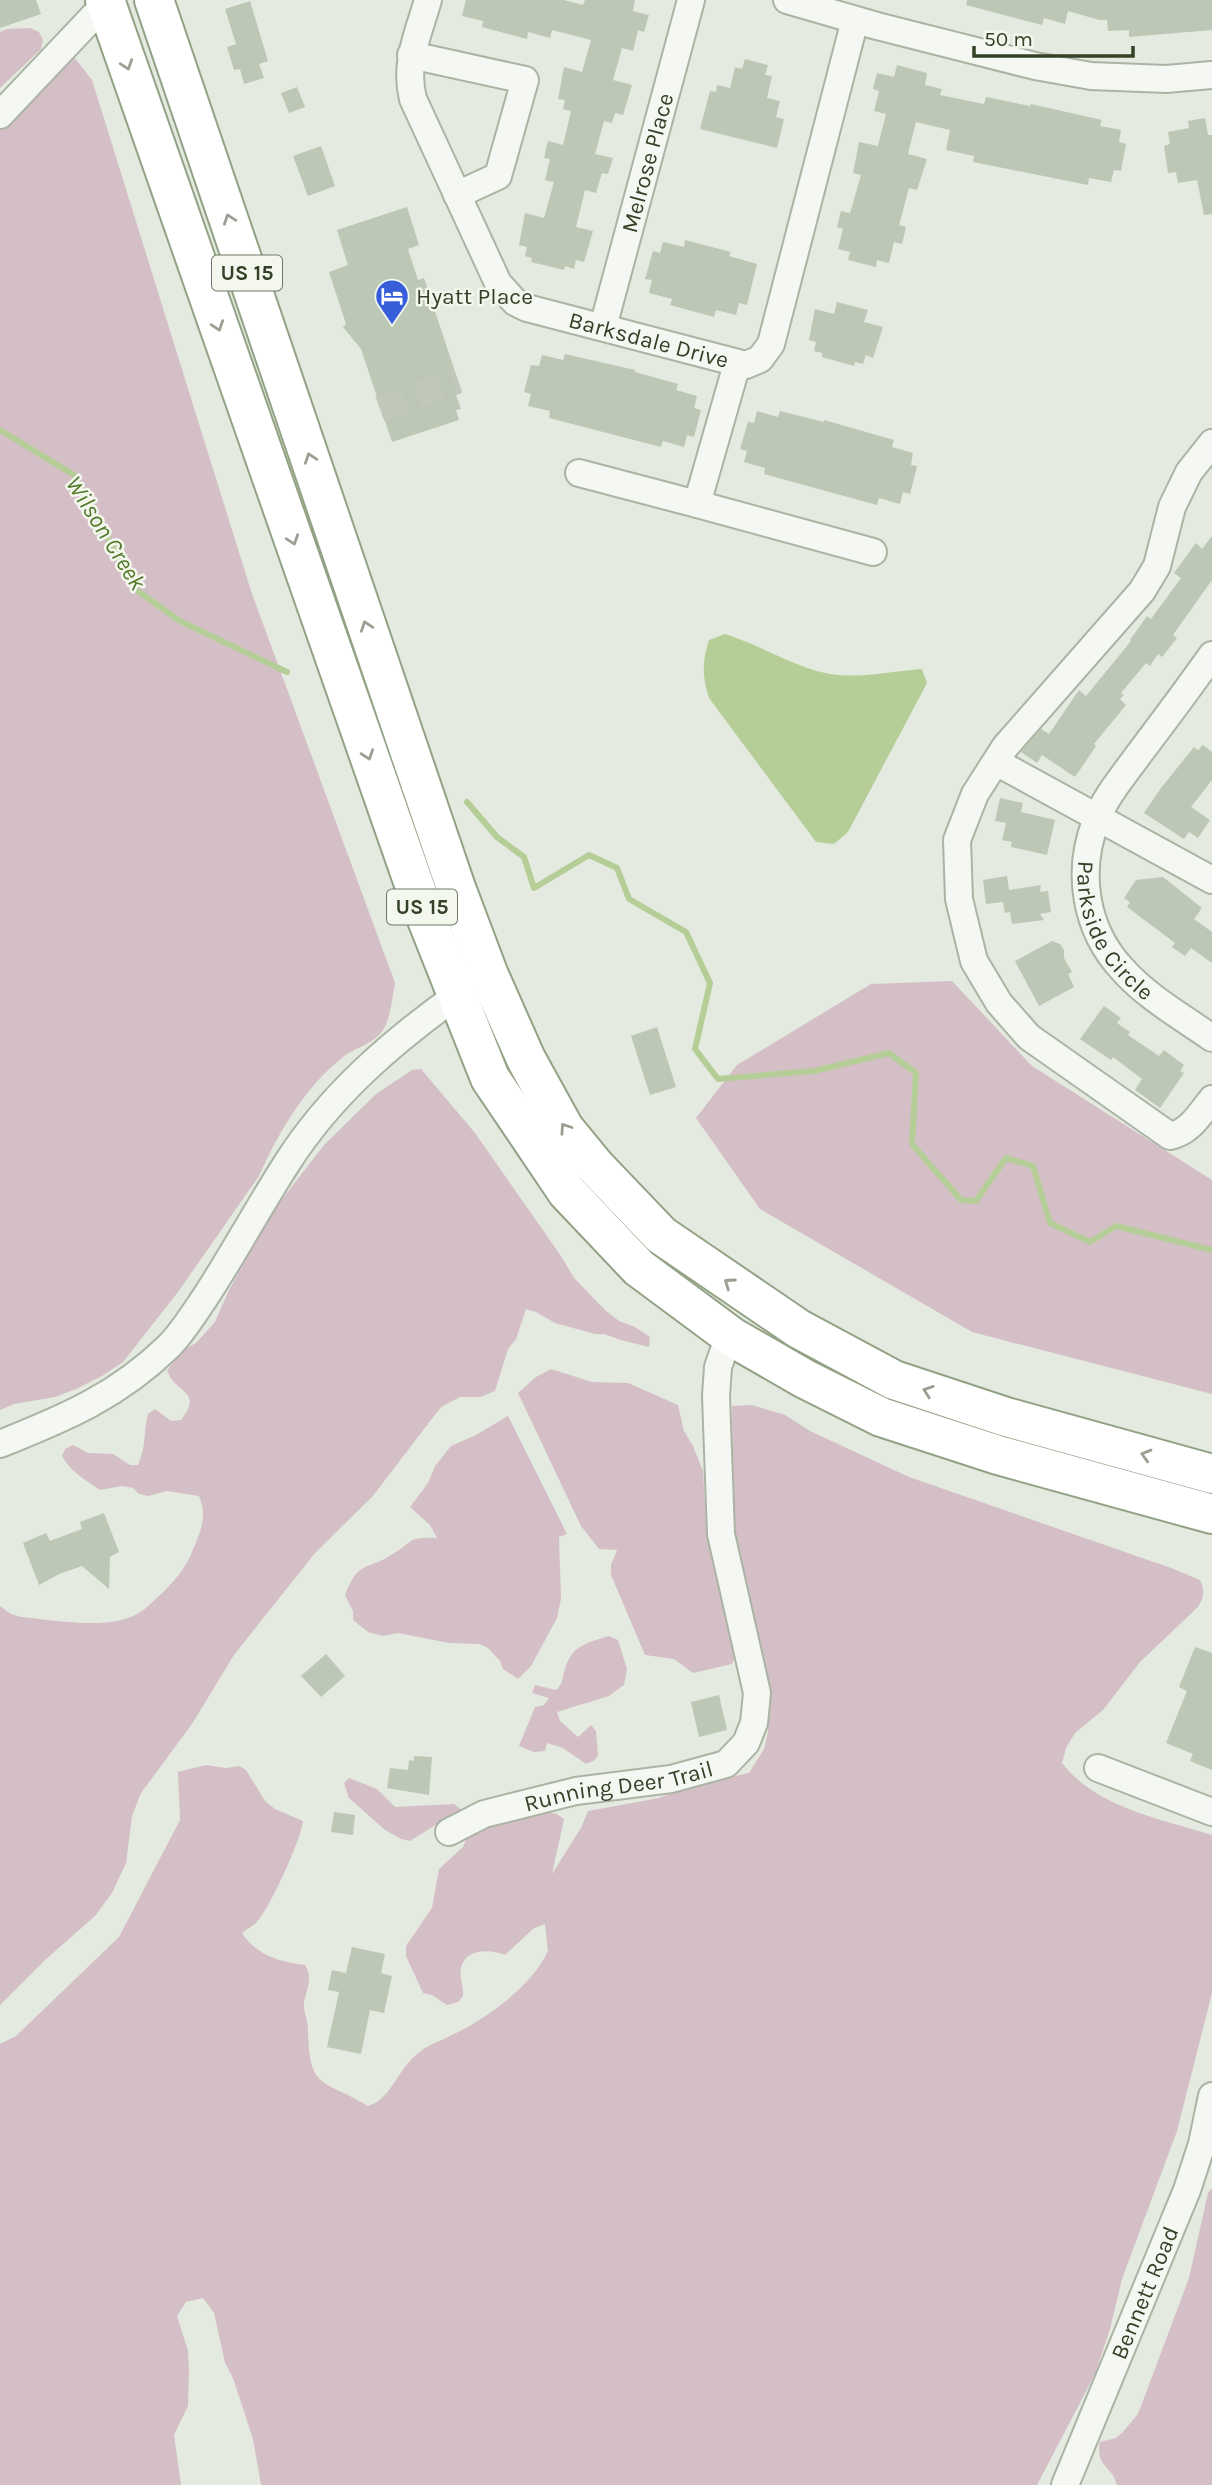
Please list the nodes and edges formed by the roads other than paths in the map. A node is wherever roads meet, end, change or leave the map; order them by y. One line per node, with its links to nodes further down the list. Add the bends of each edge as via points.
1 (154, 0): 26 (highway, US 15, one-way to 1, via 1006,1417 894,1380 799,1329 661,1235 564,1128 526,1059 456,888)
2 (428, 0): 7 (street, Barksdale Drive)
3 (691, 0): 11 (street, Melrose Place)
4 (788, 0): 6 (street)
5 (105, 1): 9 (street); 21 (highway, US 15, one-way to 21)
6 (855, 20): 8 (street, via 1091,76 1166,79); 12 (street, Barksdale Drive, via 771,344 754,363)
7 (411, 55): 10 (street, Barksdale Drive, via 408,77 413,99); 10 (street, via 525,80 498,176)
8 (1212, 75)
9 (0, 115)
10 (457, 195): 11 (street, Barksdale Drive, via 506,294 527,308)
11 (603, 327): 12 (street, Barksdale Drive)
12 (737, 364): 15 (street)
13 (1212, 443): 18 (street, via 1189,472 1172,507 1157,566 1142,591)
14 (579, 473): 15 (street)
15 (696, 504): 16 (street)
16 (873, 552)
17 (1212, 655): 19 (street, Parkside Circle)
18 (996, 762): 19 (street); 23 (street, via 975,794 957,841 959,899 974,961 999,1003 1029,1037 1170,1136 1190,1126)
19 (1096, 818): 20 (street); 22 (street, Parkside Circle, via 1085,871 1086,896 1106,947 1145,989)
20 (1212, 880)
21 (456, 996): 24 (highway, US 15, via 490,1078 567,1192 639,1268); 25 (street, via 409,1030 322,1115 171,1345 126,1384 65,1418)
22 (1212, 1038)
23 (1212, 1099)
24 (732, 1336): 27 (highway, US 15, via 881,1417 998,1455); 30 (street, Running Deer Trail, via 719,1367 717,1423 721,1534 757,1693 754,1723 746,1743 726,1764 671,1779 576,1791 484,1814)
25 (0, 1444)
26 (1212, 1474)
27 (1212, 1514)
28 (1098, 1768): 29 (street)
29 (1212, 1812)
30 (449, 1832)
31 (1212, 2096): 32 (street, Bennett Road, via 1182,2202)
32 (1065, 2485)

